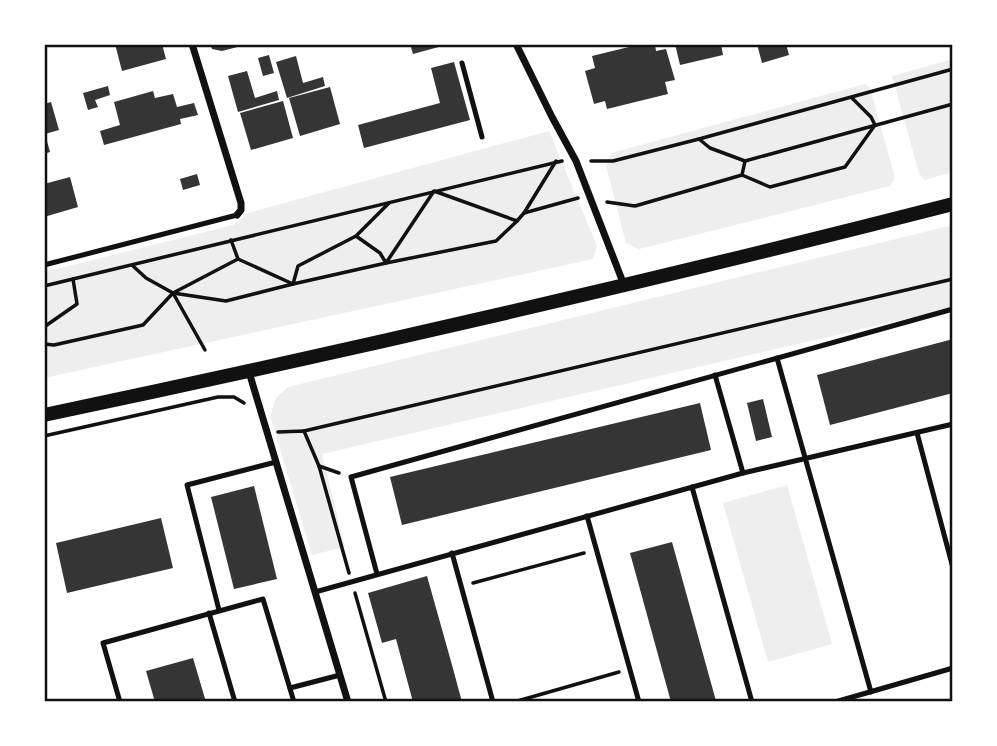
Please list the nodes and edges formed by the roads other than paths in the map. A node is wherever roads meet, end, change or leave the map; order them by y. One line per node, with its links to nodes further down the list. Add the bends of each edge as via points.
1 (192, 44): 6 (street, via 241,203)
2 (516, 44): 8 (street, via 576,161)
3 (462, 63): 4 (lane)
4 (482, 137)
5 (953, 204): 8 (main road)
6 (237, 215): 7 (lane)
7 (44, 265)
8 (625, 285): 11 (main road)
9 (953, 309): 10 (lane)
10 (777, 358): 12 (lane); 16 (lane)
11 (249, 372): 13 (main road); 17 (street)
12 (715, 375): 18 (lane); 23 (lane, via 351,477)
13 (44, 415)
14 (953, 424): 15 (lane)
15 (917, 433): 16 (lane); 22 (lane)
16 (805, 460): 18 (lane); 30 (lane)
17 (276, 462): 24 (street); 25 (lane, via 187,485)
18 (743, 473): 19 (lane)
19 (692, 487): 20 (lane); 37 (lane)
20 (587, 516): 21 (lane); 36 (lane)
21 (452, 554): 23 (lane); 35 (lane)
22 (953, 568)
23 (377, 574): 24 (lane)
24 (315, 592): 28 (street)
25 (219, 610): 26 (lane); 29 (lane, via 263,599)
26 (209, 612): 31 (lane, via 103,643); 32 (lane)
27 (953, 668): 30 (lane)
28 (340, 675): 29 (lane); 34 (street)
29 (290, 688): 33 (lane)
30 (871, 692): 38 (lane)
31 (120, 702)
32 (235, 702)
33 (294, 702)
34 (348, 702)
35 (493, 702)
36 (639, 702)
37 (752, 702)
38 (835, 702)

